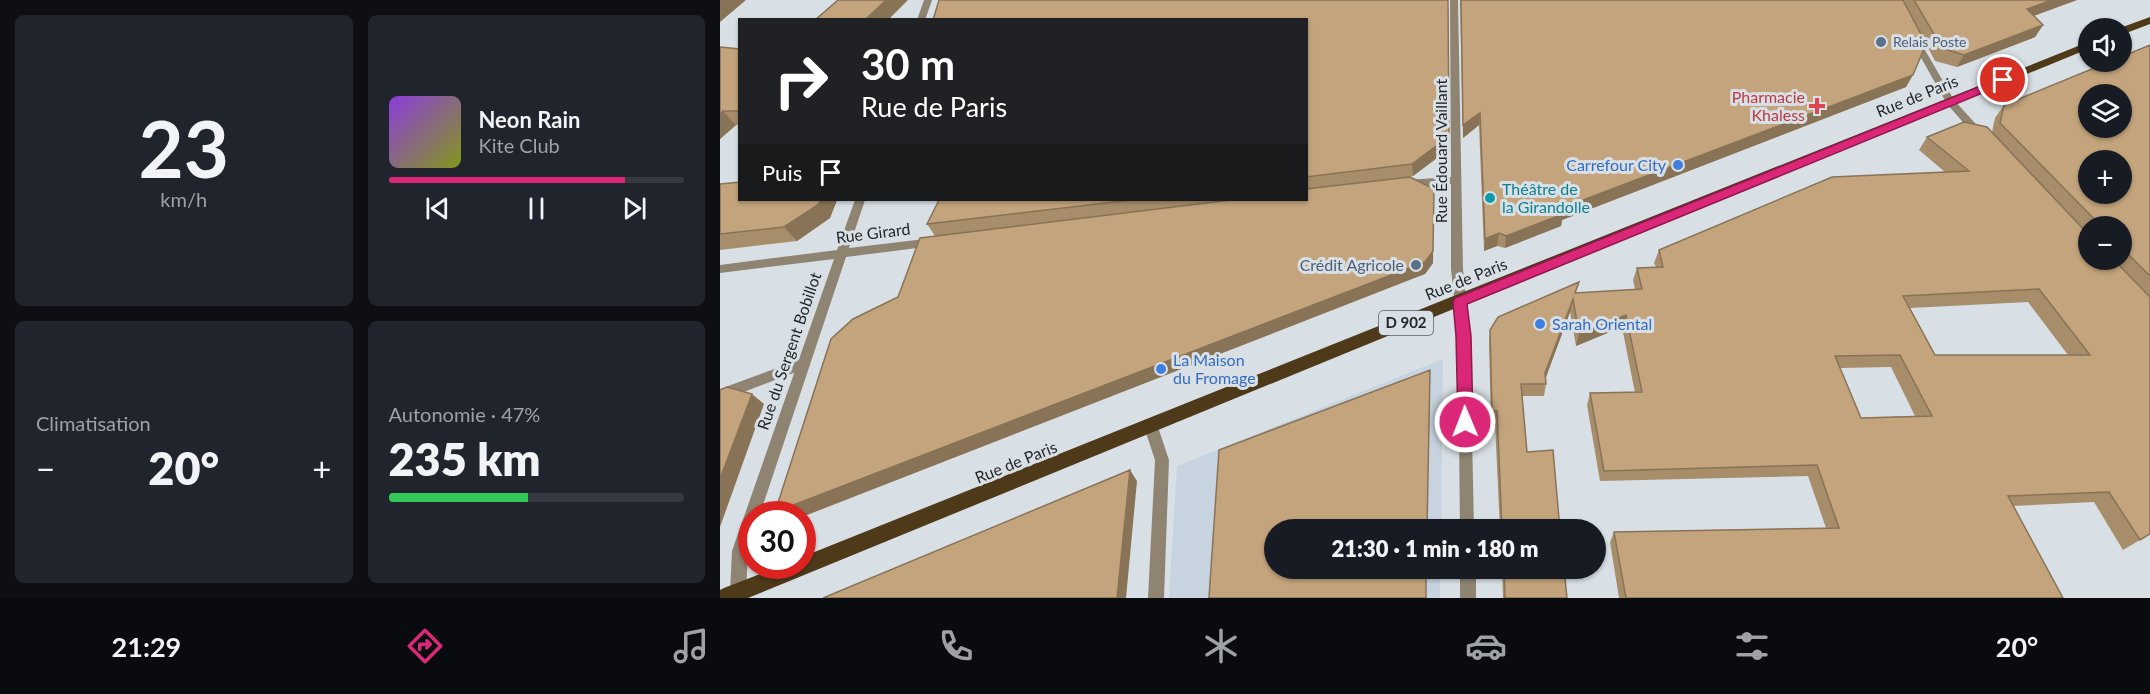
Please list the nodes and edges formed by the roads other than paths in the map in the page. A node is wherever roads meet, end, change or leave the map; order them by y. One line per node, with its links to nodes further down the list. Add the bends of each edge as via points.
1 (928, 0): 3 (street)
2 (1454, 0): 10 (street, Rue Édouard Vaillant)
3 (922, 18)
4 (2150, 20): 5 (main road)
5 (2132, 27)
6 (1911, 32): 8 (street)
7 (2078, 49): 8 (main road, Rue de Paris / D 902)
8 (1950, 102): 9 (street); 16 (main road, Rue de Paris / D 902)
9 (1986, 142)
10 (1455, 180): 11 (street); 16 (street, Rue Édouard Vaillant)
11 (1400, 185)
12 (860, 201): 14 (street, Rue du Sergent Bobillot)
13 (949, 240): 14 (street, Rue Girard)
14 (842, 254): 15 (street, Rue Girard); 17 (street, Rue du Sergent Bobillot)
15 (720, 269)
16 (1460, 302): 19 (main road, Rue de Paris / D 902); 21 (street, Rue Édouard Vaillant)
17 (804, 363): 18 (street); 20 (street, Rue du Sergent Bobillot)
18 (720, 395)
19 (1151, 427): 24 (main road, Rue de Paris / D 902); 25 (street, via 1162,460)
20 (757, 501)
21 (1467, 519)
22 (738, 561): 24 (street, Rue du Sergent Bobillot)
23 (1468, 579): 26 (street)
24 (731, 595)
25 (1156, 598)
26 (1468, 598)

